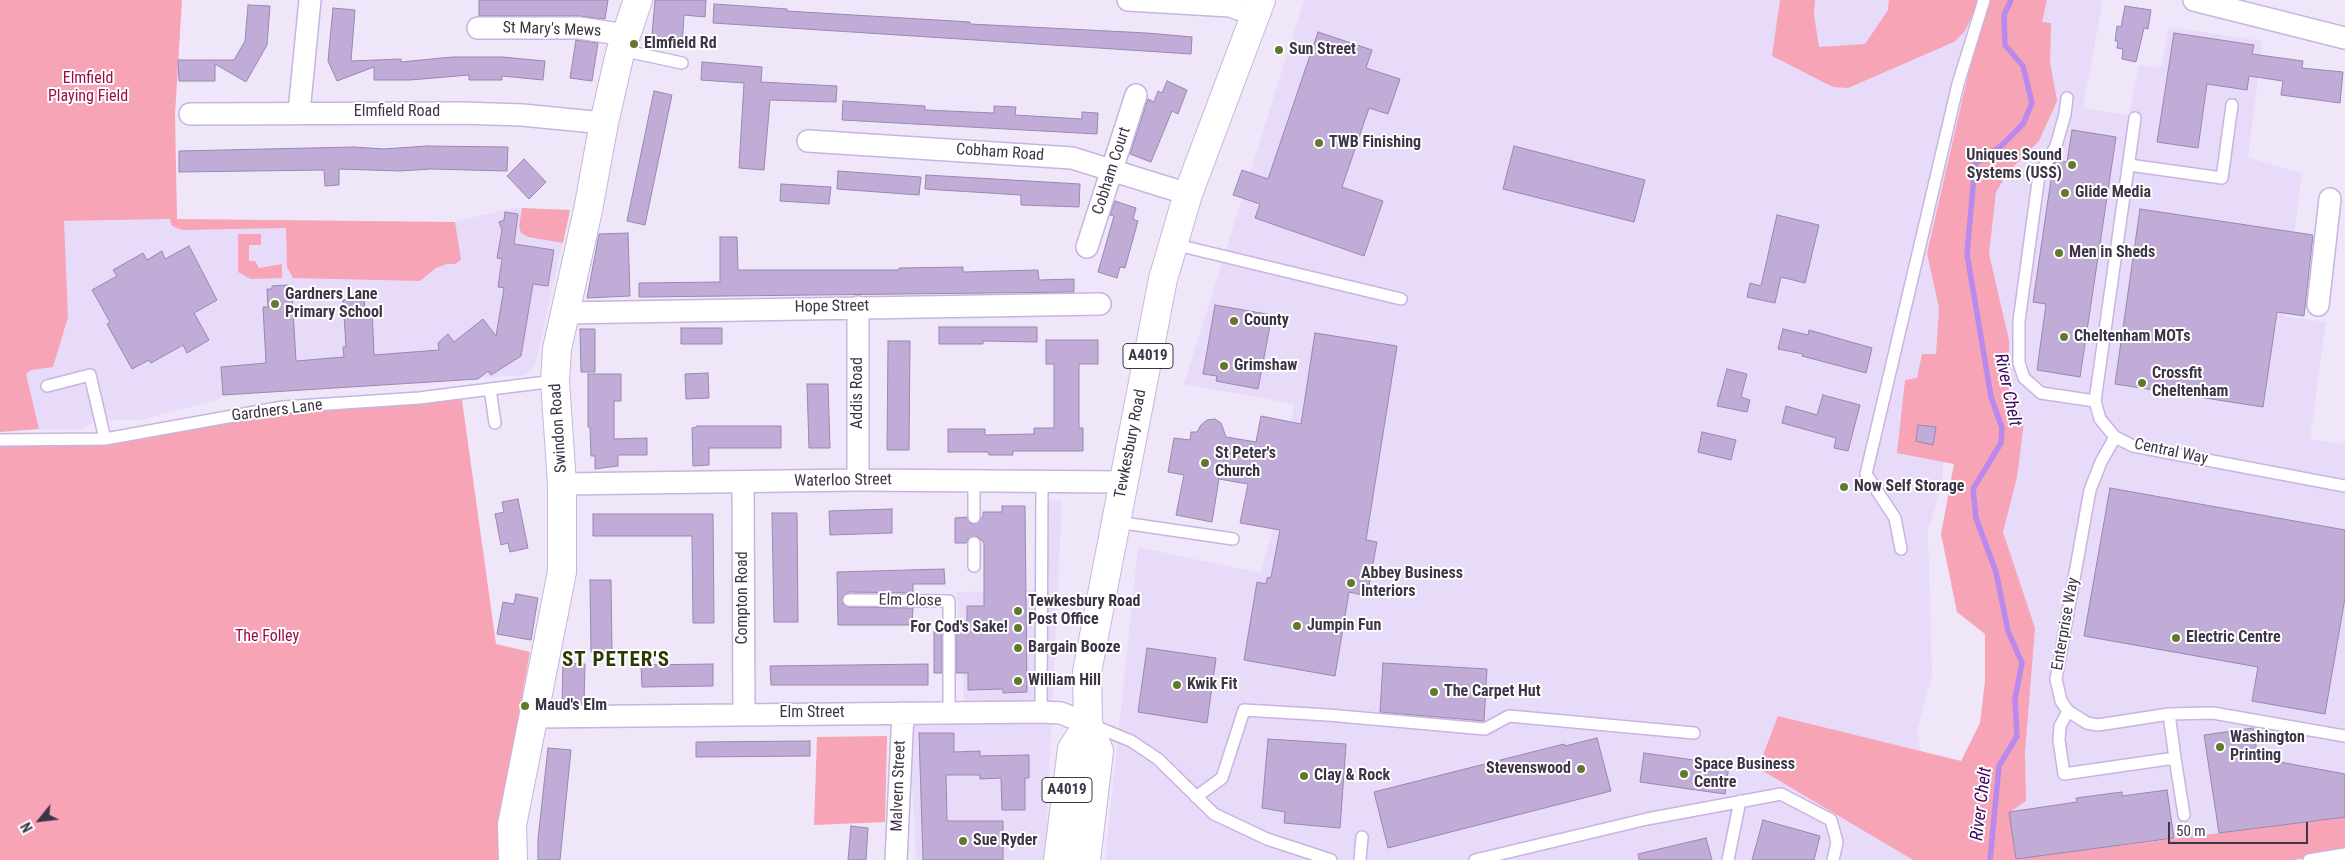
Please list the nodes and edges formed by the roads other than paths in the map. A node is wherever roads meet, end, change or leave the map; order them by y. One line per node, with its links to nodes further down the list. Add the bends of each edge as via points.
1 (310, 0): 14 (street)
2 (638, 0): 9 (main road, Swindon Road)
3 (1128, 0): 6 (street)
4 (1984, 0): 50 (lane, via 1958,84 1866,474 1895,518)
5 (2194, 0): 8 (street)
6 (1258, 8): 21 (main road, Tewkesbury Road / A4019)
7 (478, 28): 9 (street, St Mary's Mews, via 579,28)
8 (2345, 38)
9 (624, 43): 10 (lane); 17 (main road, Swindon Road)
10 (682, 63)
11 (1136, 95): 20 (street, Cobham Court)
12 (2067, 98): 34 (lane, via 2062,130 2039,174 2019,321 2019,363 2024,378 2041,393)
13 (2232, 105): 19 (lane, via 2222,178)
14 (299, 112): 15 (street, Elmfield Road); 17 (street, Elmfield Road, via 462,112)
15 (190, 114)
16 (2134, 118): 19 (lane, Central Way)
17 (604, 123): 30 (main road, Swindon Road)
18 (808, 141): 20 (street, Cobham Road, via 1072,158)
19 (2129, 165): 34 (lane, Central Way)
20 (1112, 172): 21 (street, Cobham Road); 25 (street, Cobham Court)
21 (1188, 194): 24 (main road, Tewkesbury Road / A4019)
22 (2330, 199): 23 (street)
23 (2336, 230): 28 (street)
24 (1173, 244): 26 (lane); 42 (main road, Tewkesbury Road / A4019, via 1163,279)
25 (1088, 247)
26 (1401, 299)
27 (1100, 304): 29 (street, Hope Street)
28 (2318, 305)
29 (858, 307): 30 (street, Hope Street); 39 (street, Addis Road)
30 (564, 313): 31 (main road, Swindon Road)
31 (555, 381): 33 (lane, Gardners Lane); 44 (main road, Swindon Road)
32 (47, 386): 37 (lane, via 90,375)
33 (490, 389): 35 (lane); 37 (lane, Gardners Lane, via 419,398 283,407)
34 (2095, 401): 36 (lane, Central Way, via 2100,419)
35 (495, 423)
36 (2115, 437): 45 (lane, Central Way, via 2145,448); 53 (lane, Enterprise Way, via 2090,490 2057,673 2057,690)
37 (105, 439): 38 (lane, Gardners Lane)
38 (0, 440)
39 (858, 480): 40 (street, Waterloo Street); 43 (street, Waterloo Street)
40 (974, 481): 41 (street, Waterloo Street); 46 (lane)
41 (1042, 482): 42 (street, Waterloo Street); 55 (lane)
42 (1123, 482): 47 (main road, Tewkesbury Road / A4019)
43 (743, 483): 44 (street, Waterloo Street); 57 (street, Compton Road)
44 (562, 484): 59 (main road, Swindon Road, via 562,572)
45 (2345, 486)
46 (974, 517)
47 (1117, 522): 48 (lane); 60 (main road, Tewkesbury Road / A4019, via 1087,672)
48 (1233, 539)
49 (974, 543): 51 (lane)
50 (1901, 549)
51 (974, 566)
52 (849, 600): 54 (lane, Elm Close, via 949,601)
53 (2068, 711): 58 (lane, via 2086,723 2098,725); 63 (lane, via 2060,726 2064,774)
54 (949, 712): 55 (street, Elm Street); 56 (street, Elm Street)
55 (1042, 712): 60 (street, Elm Street, via 1061,713)
56 (903, 713): 57 (street, Elm Street); 71 (street, Malvern Street)
57 (744, 714): 59 (street, Elm Street)
58 (2169, 714): 62 (lane, via 2213,713); 63 (lane)
59 (534, 717): 70 (main road, Swindon Road, via 512,825)
60 (1088, 724): 64 (lane, via 1132,741 1158,758); 72 (main road, A4019, via 1072,749); 73 (main road, Tewkesbury Road / A4019, via 1099,751)
61 (1694, 733): 64 (lane, via 1509,716 1485,729 1244,710 1222,778)
62 (2345, 736)
63 (2175, 758): 66 (lane)
64 (1196, 796): 69 (lane, via 1214,814)
65 (1740, 801): 76 (lane, via 1646,818); 77 (lane); 78 (lane, via 1781,794 1831,820 1837,842)
66 (2184, 815)
67 (1362, 837): 75 (lane)
68 (2345, 854): 79 (lane)
69 (1310, 857): 74 (lane)
70 (513, 860)
71 (896, 860)
72 (1058, 860)
73 (1086, 860)
74 (1331, 860)
75 (1360, 860)
76 (1475, 860)
77 (1728, 860)
78 (1832, 860)
79 (2309, 860)

